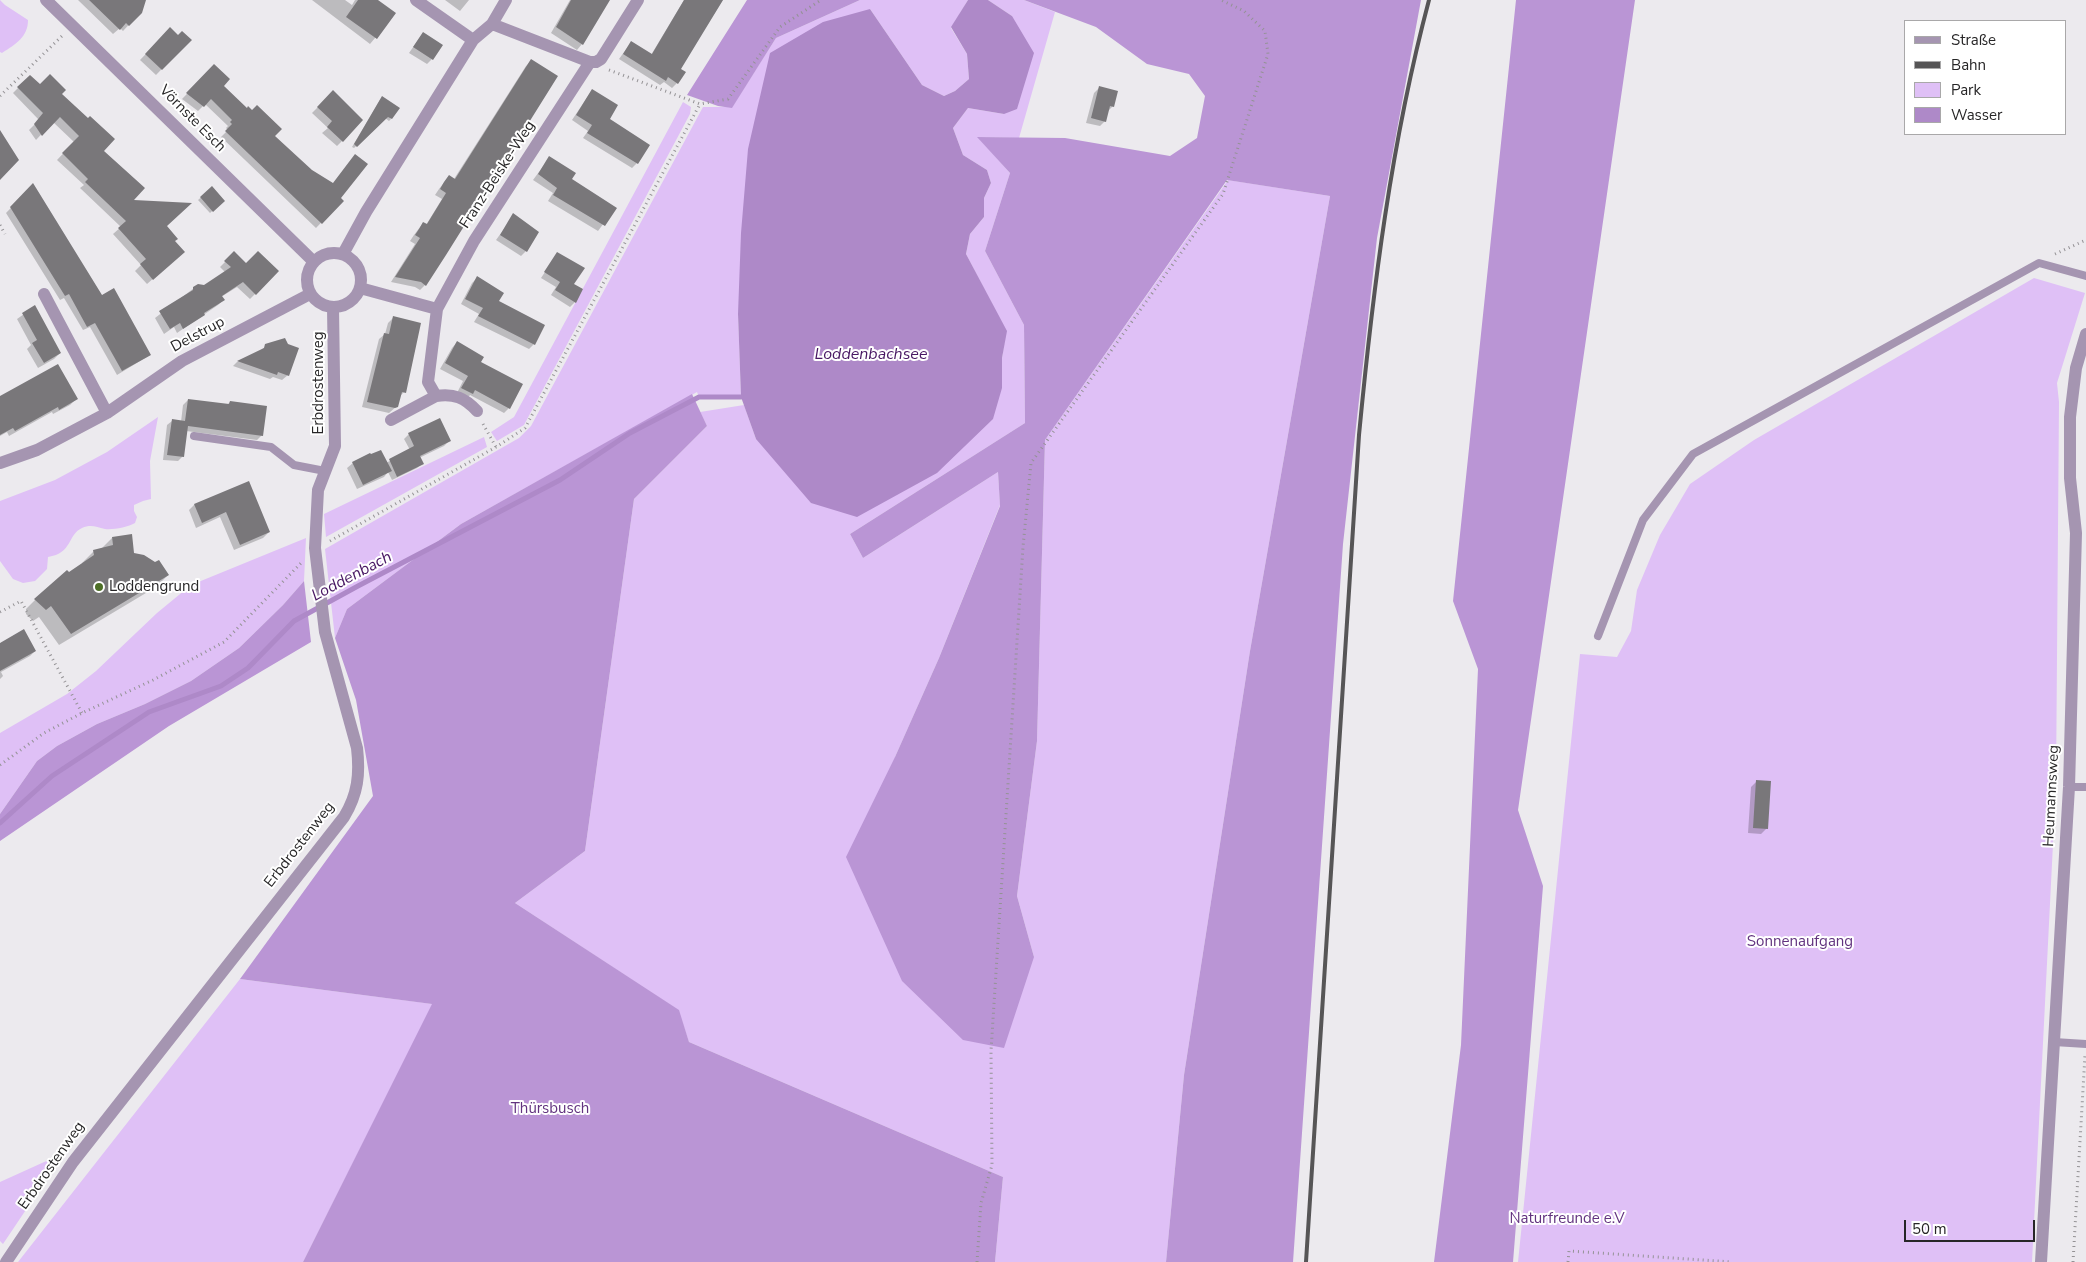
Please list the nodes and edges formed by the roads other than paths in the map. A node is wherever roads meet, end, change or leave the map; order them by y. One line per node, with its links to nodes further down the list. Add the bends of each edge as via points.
1 (46, 0): 9 (street, Vörnste Esch)
2 (416, 0): 6 (street)
3 (506, 0): 5 (street)
4 (638, 0): 7 (street, Franz-Beiske-Weg, via 601,59)
5 (492, 24): 6 (street); 7 (street)
6 (473, 40): 8 (street)
7 (593, 62): 15 (street, Franz-Beiske-Weg, via 474,241)
8 (343, 254): 9 (street, via 332,252); 11 (street, via 358,268)
9 (313, 261): 13 (street, via 306,283)
10 (2086, 276): 24 (lane, via 2039,263 1693,454 1642,520)
11 (360, 288): 14 (street, via 345,305); 15 (street)
12 (44, 294): 19 (street)
13 (310, 294): 14 (street, via 320,304); 19 (street, Delstrup, via 182,361)
14 (333, 307): 23 (street, Erbdrostenweg, via 335,446)
15 (438, 309): 17 (street, Franz-Beiske-Weg, via 428,382)
16 (2086, 334): 25 (street, Heumannsweg, via 2076,368 2070,417 2070,478 2076,533)
17 (436, 396): 18 (street, via 458,396); 20 (street)
18 (477, 412)
19 (106, 413): 22 (street, Delstrup, via 37,450)
20 (392, 420)
21 (194, 436): 23 (lane, via 271,447 294,465)
22 (0, 463)
23 (325, 471): 29 (street, Erbdrostenweg, via 318,490 315,548 325,632 357,748 358,782 352,803 73,1162)
24 (1598, 636)
25 (2069, 787): 26 (lane); 27 (street, Heumannsweg)
26 (2086, 787)
27 (2054, 1042): 28 (lane); 30 (street, Heumannsweg)
28 (2086, 1044)
29 (6, 1262)
30 (2041, 1262)

